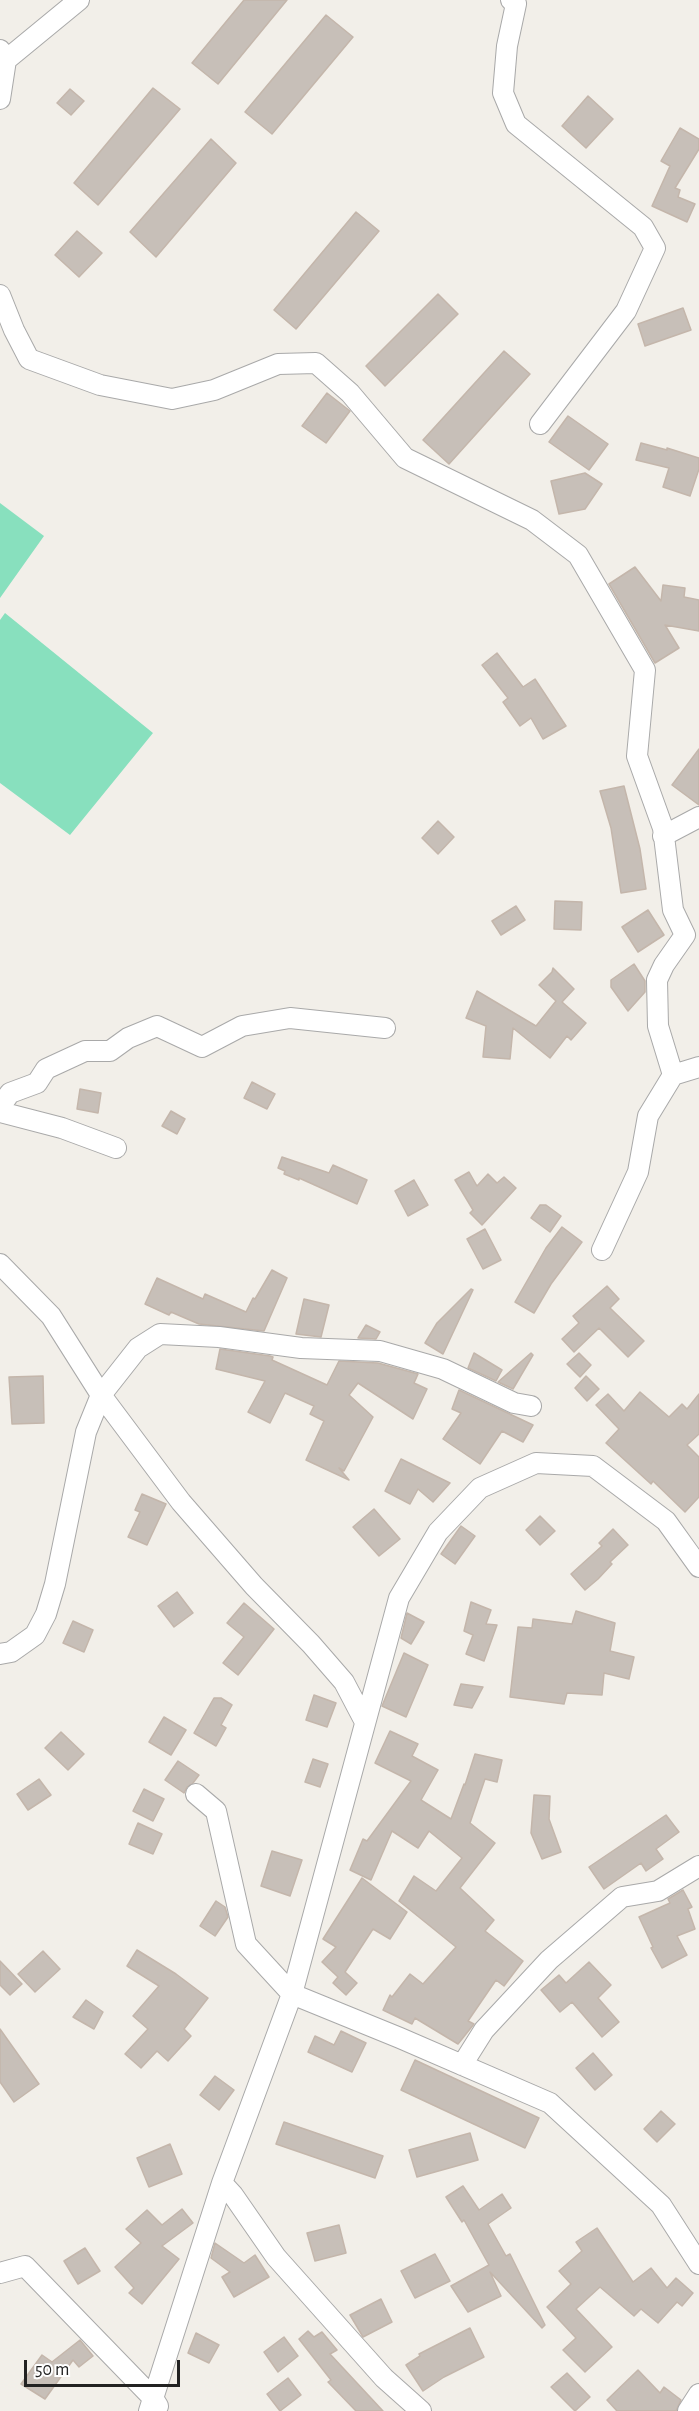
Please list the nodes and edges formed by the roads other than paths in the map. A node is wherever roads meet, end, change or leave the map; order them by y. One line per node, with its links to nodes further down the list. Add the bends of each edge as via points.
1 (79, 0): 3 (street)
2 (511, 0): 6 (street, via 516,4 503,93 516,123 643,227 655,248 626,311)
3 (3, 55): 4 (street)
4 (0, 99)
5 (0, 296): 8 (street, via 29,359 100,385 172,399 214,390 278,364 316,363 350,393 405,458 532,520 578,555 645,670 637,756)
6 (540, 424)
7 (699, 817): 8 (street)
8 (663, 836): 11 (street, via 673,910 685,935 657,980 658,1026)
9 (385, 1028): 12 (street, via 290,1018 242,1026 202,1047 157,1026 128,1038 110,1051 85,1051 46,1069 37,1083 10,1093)
10 (699, 1066): 11 (street)
11 (673, 1075): 15 (street, via 648,1116 638,1172)
12 (0, 1107)
13 (0, 1112): 14 (street, via 62,1128)
14 (116, 1148)
15 (602, 1250)
16 (0, 1264): 17 (street, via 51,1316)
17 (101, 1395): 18 (street, via 138,1348 160,1334 380,1352 443,1369 513,1403); 20 (street, via 86,1431 46,1614 35,1635 11,1652); 21 (street, via 181,1502 344,1682)
18 (531, 1406)
19 (699, 1567): 21 (street, via 666,1521 593,1466 536,1463 480,1488 438,1532 399,1598)
20 (0, 1654)
21 (365, 1722): 24 (street)
22 (196, 1794): 24 (street, via 216,1811 246,1944)
23 (699, 1866): 25 (street, via 658,1891 622,1898 549,1960 484,2030)
24 (292, 1994): 25 (street); 26 (street)
25 (462, 2065): 27 (street, via 550,2103 661,2205)
26 (222, 2183): 31 (street); 32 (street, via 276,2258 384,2378)
27 (693, 2242): 28 (street)
28 (699, 2264)
29 (0, 2273): 31 (street, via 25,2266)
30 (699, 2394): 33 (street)
31 (154, 2406)
32 (421, 2411)
33 (688, 2411)

